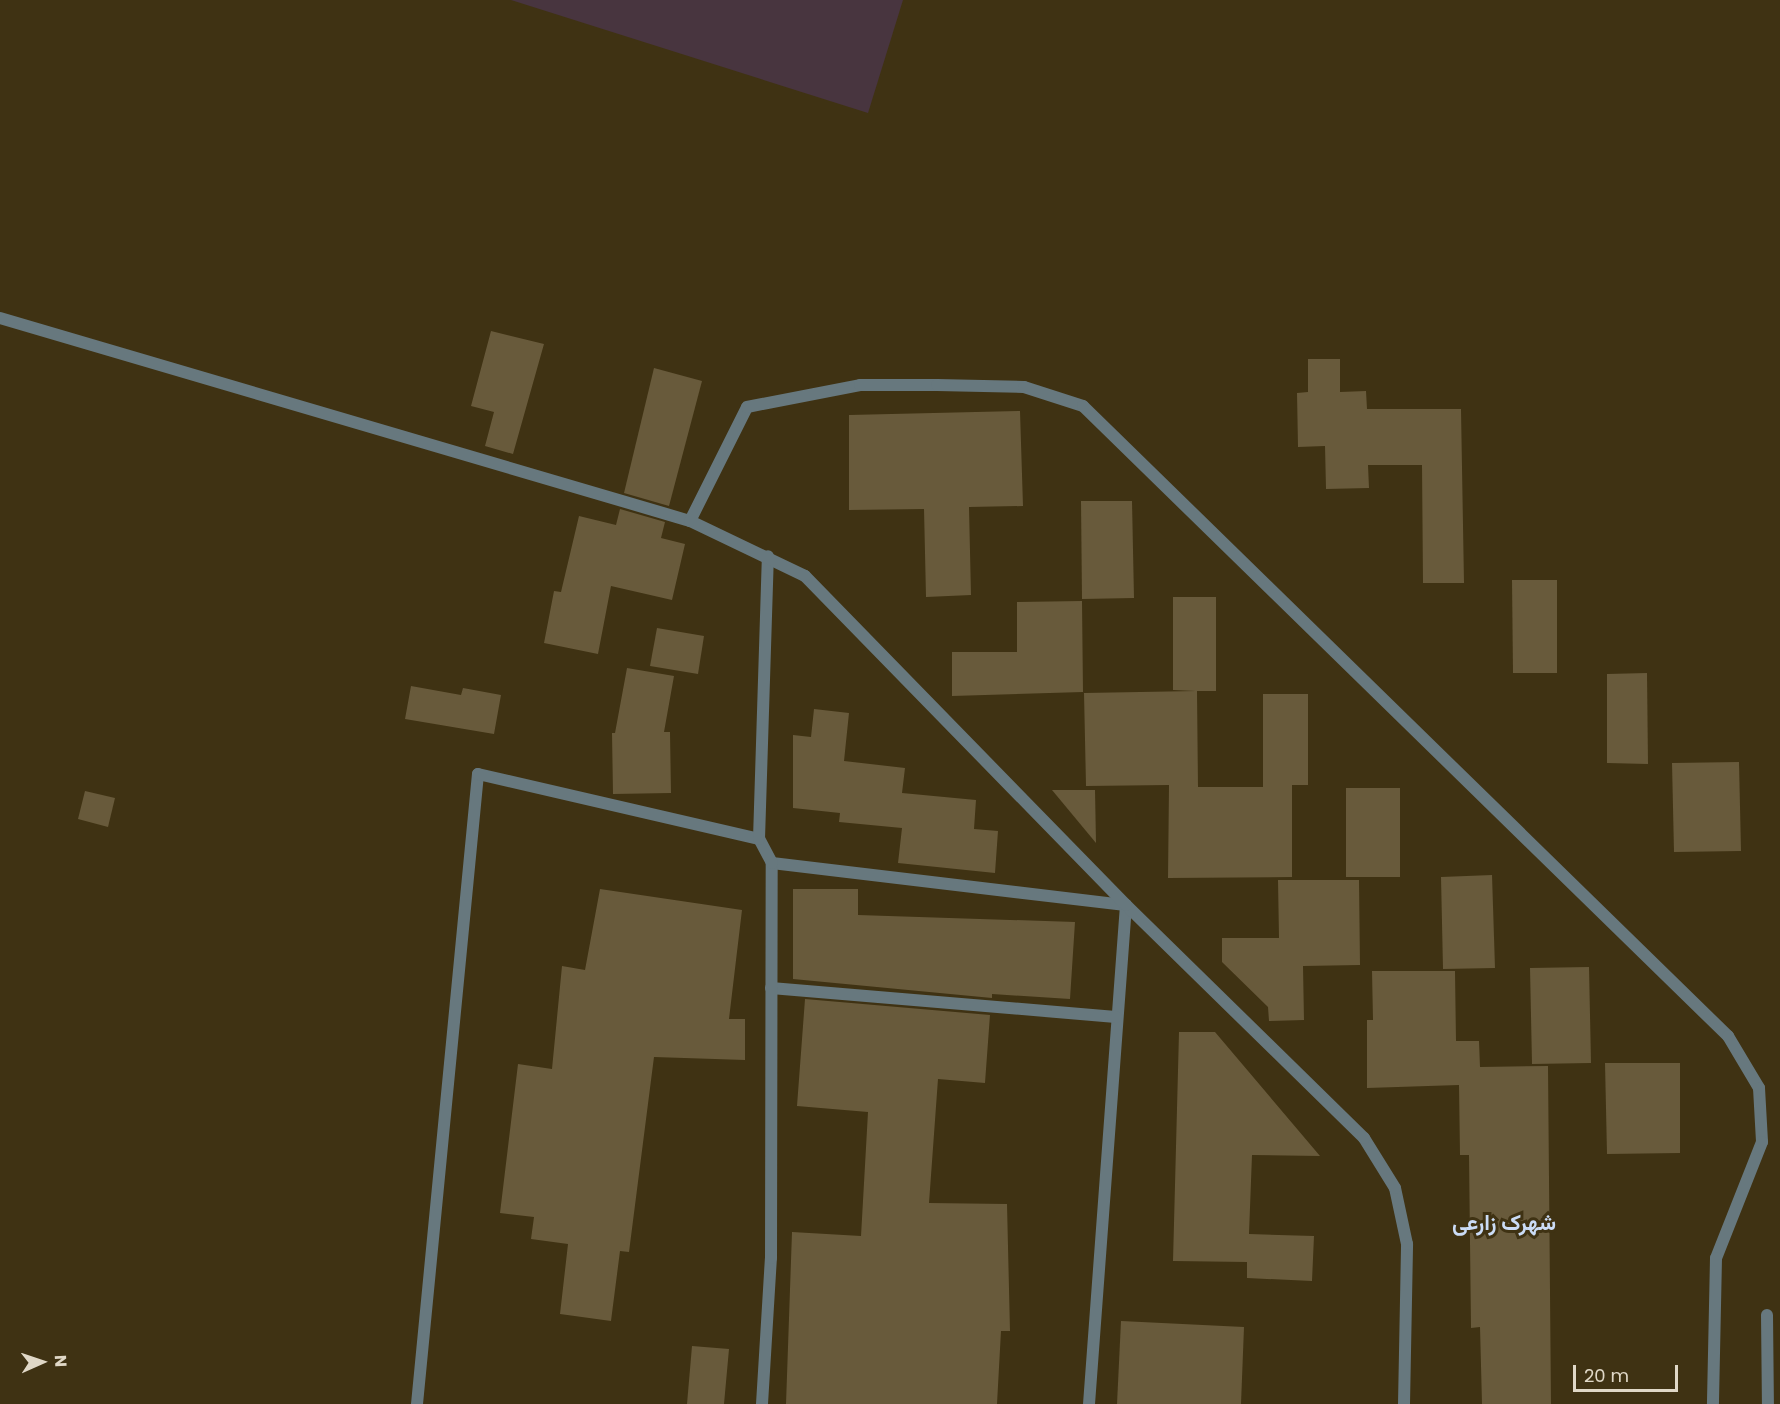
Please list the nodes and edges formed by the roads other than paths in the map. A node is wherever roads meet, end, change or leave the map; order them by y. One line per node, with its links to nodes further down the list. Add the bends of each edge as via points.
1 (0, 318): 2 (street)
2 (690, 521): 3 (street); 14 (street, via 747,407 860,385 1024,387 1083,406 1728,1036 1760,1088 1762,1142 1716,1258)
3 (768, 556): 4 (street); 6 (street, via 805,576)
4 (759, 839): 5 (street); 10 (street, via 478,774)
5 (772, 863): 6 (street); 7 (street)
6 (1126, 905): 8 (street); 13 (street, via 1364,1138 1395,1188 1407,1244)
7 (771, 988): 8 (street); 11 (street, via 771,1258)
8 (1116, 1017): 12 (street)
9 (1767, 1315): 15 (street)
10 (417, 1404)
11 (762, 1404)
12 (1089, 1404)
13 (1404, 1404)
14 (1713, 1404)
15 (1768, 1404)

